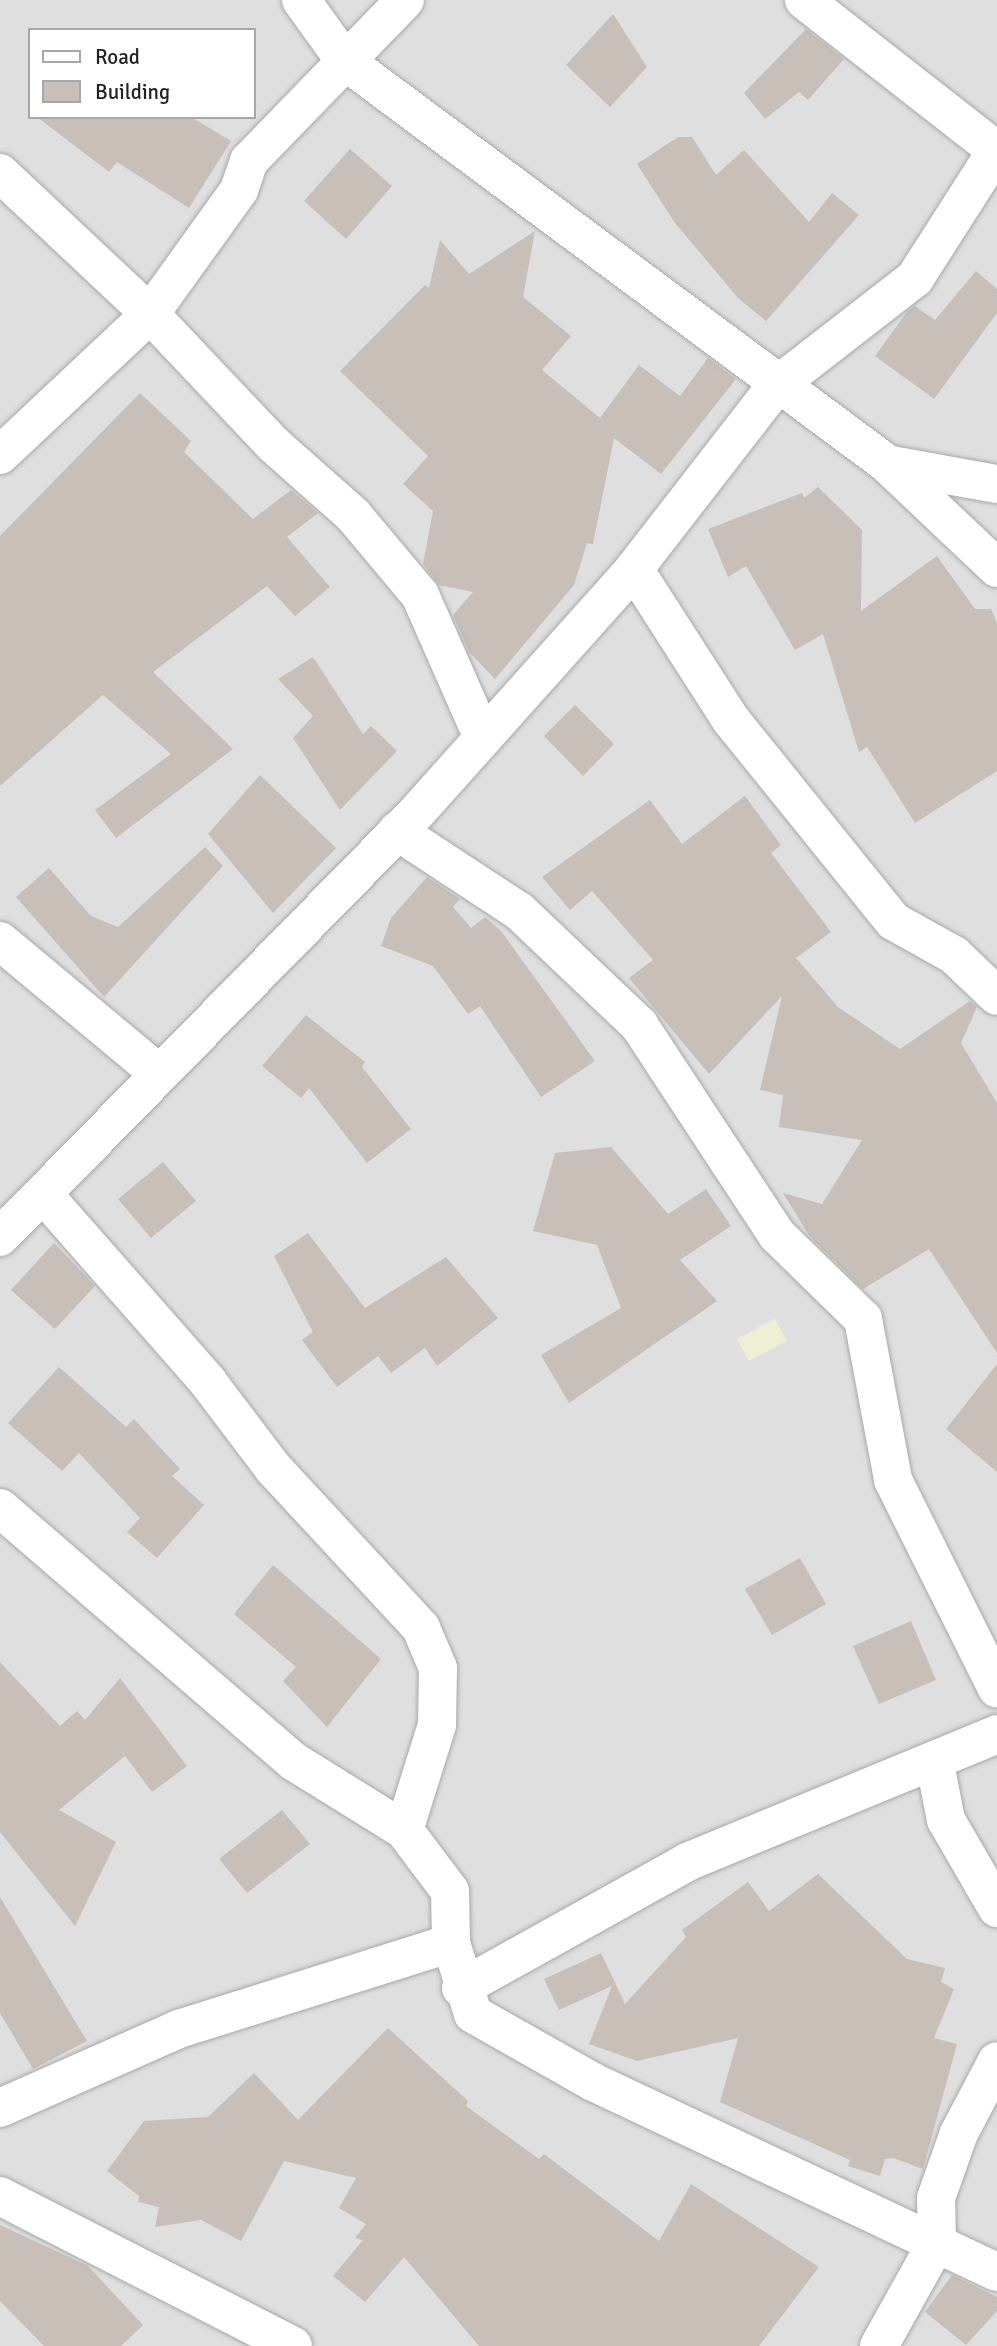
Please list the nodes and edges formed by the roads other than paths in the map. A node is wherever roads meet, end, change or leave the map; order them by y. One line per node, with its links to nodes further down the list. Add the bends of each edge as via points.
1 (301, 0): 4 (street)
2 (405, 0): 4 (street)
3 (804, 0): 5 (street)
4 (345, 61): 7 (street, via 249,161 239,190); 8 (street)
5 (996, 150): 8 (street, via 915,278)
6 (0, 173): 7 (street)
7 (150, 314): 9 (street); 14 (street, via 274,446 353,515 420,595)
8 (776, 386): 10 (street); 13 (street)
9 (0, 455)
10 (886, 463): 11 (street); 12 (street)
11 (997, 484)
12 (997, 568)
13 (634, 569): 14 (street); 17 (street, via 731,720 893,921 954,955)
14 (483, 738): 15 (street)
15 (397, 831): 18 (street, via 249,989); 22 (street, via 519,911 639,1025 776,1236 863,1319 893,1480)
16 (0, 941): 18 (street)
17 (997, 996)
18 (157, 1072): 19 (street)
19 (44, 1195): 20 (street); 25 (street, via 208,1382 273,1468 421,1628 438,1668 437,1724)
20 (0, 1237)
21 (0, 1508): 25 (street, via 293,1761)
22 (997, 1689)
23 (997, 1734): 24 (street)
24 (935, 1764): 26 (street, via 946,1820); 28 (street, via 687,1862)
25 (404, 1830): 27 (street, via 450,1891)
26 (997, 1908)
27 (451, 1943): 28 (street); 30 (street, via 178,2029)
28 (461, 1987): 32 (street, via 473,2014 593,2082)
29 (997, 2061): 32 (street, via 959,2133 936,2198)
30 (0, 2108)
31 (0, 2196): 34 (street)
32 (937, 2242): 33 (street); 36 (street)
33 (997, 2272)
34 (231, 2331): 35 (street)
35 (293, 2346)
36 (880, 2346)

